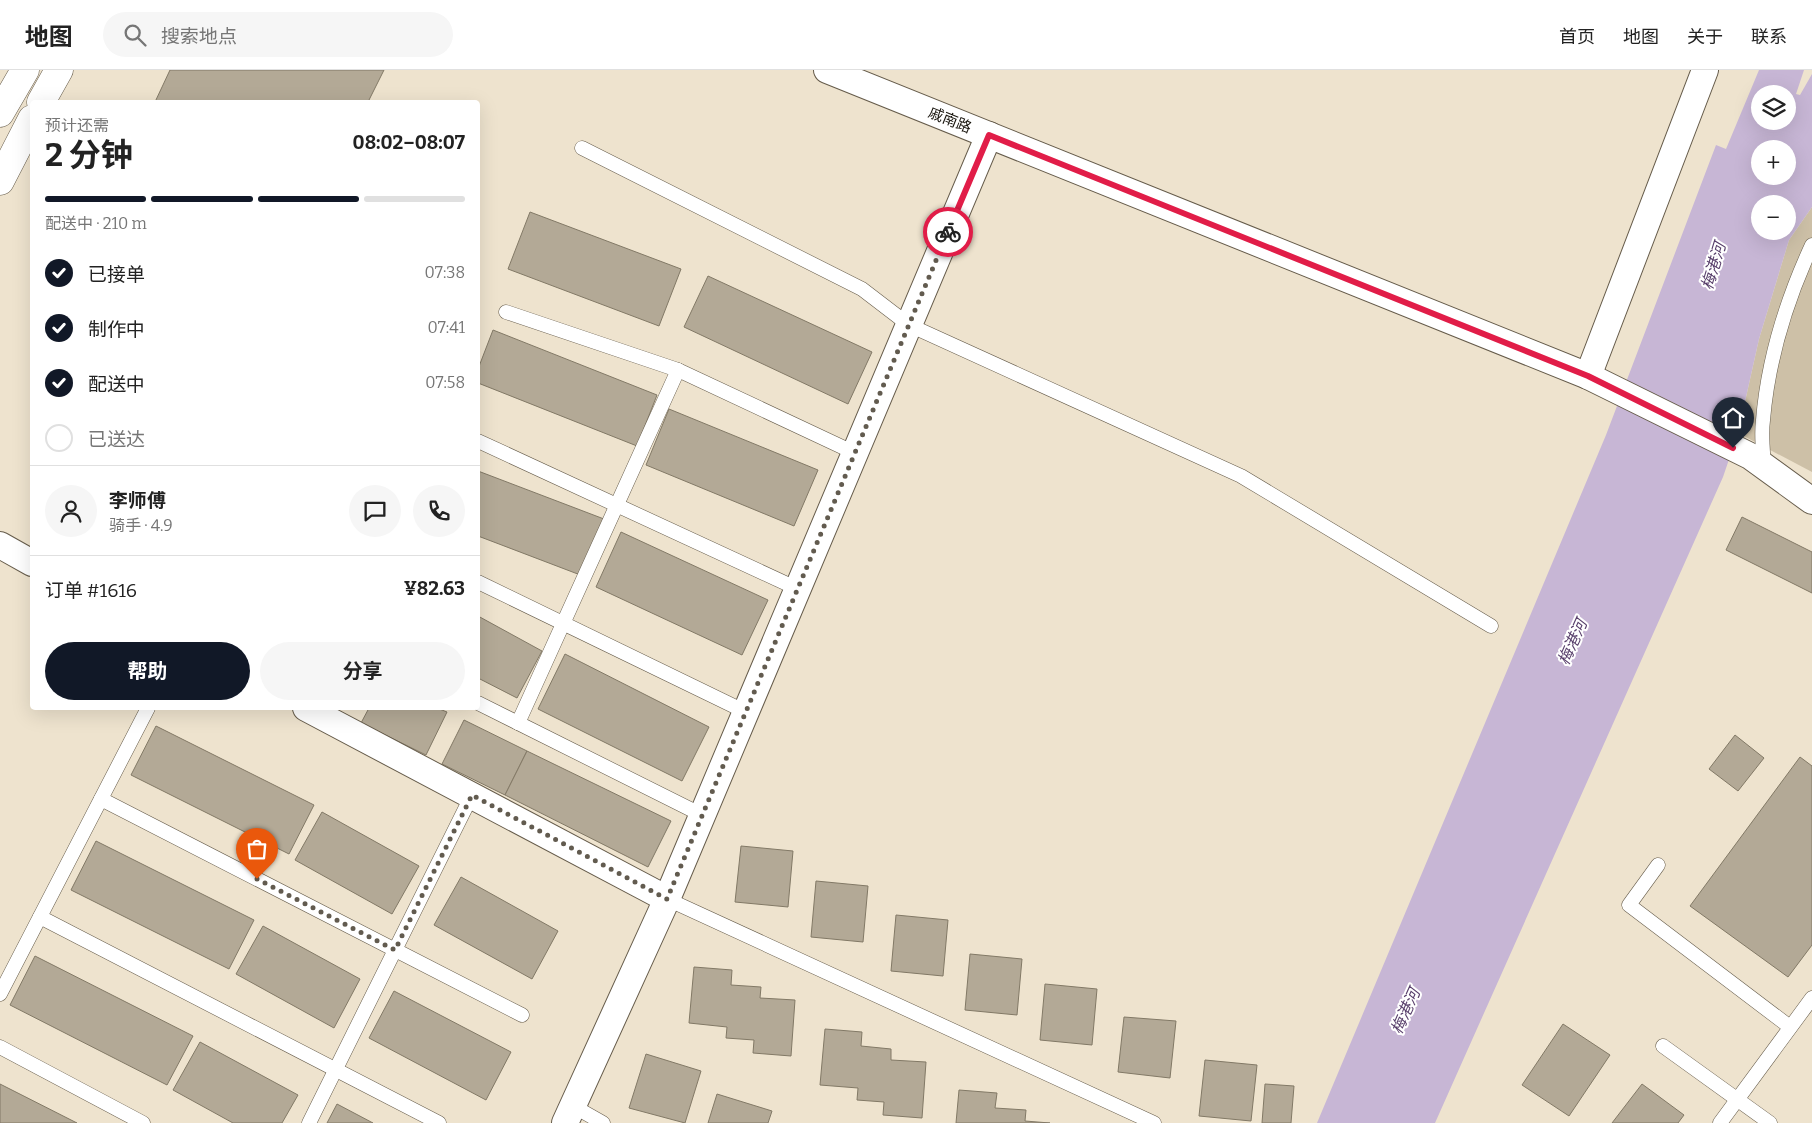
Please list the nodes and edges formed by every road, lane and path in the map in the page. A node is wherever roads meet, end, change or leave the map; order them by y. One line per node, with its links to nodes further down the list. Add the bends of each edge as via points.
1 (25, 70): 4 (main road)
2 (827, 70): 6 (street, 戚南路)
3 (1705, 70): 13 (street)
4 (0, 113)
5 (30, 123): 8 (main road)
6 (989, 135): 11 (street); 13 (street, 戚南路)
7 (582, 148): 11 (lane, via 862,289)
8 (0, 181)
9 (1812, 245): 16 (lane, via 1793,286 1769,379)
10 (506, 312): 12 (lane)
11 (909, 324): 15 (street); 24 (lane, via 1241,476)
12 (678, 370): 15 (lane); 18 (lane)
13 (1595, 380): 16 (street, 戚南路)
14 (480, 442): 18 (lane)
15 (855, 453): 22 (street)
16 (1757, 461): 17 (street)
17 (1812, 501)
18 (617, 505): 22 (lane); 23 (lane)
19 (0, 545): 20 (street)
20 (30, 561)
21 (480, 583): 23 (lane)
22 (798, 589): 28 (street)
23 (563, 624): 28 (lane); 29 (lane)
24 (1491, 626)
25 (480, 704): 29 (lane)
26 (147, 710): 31 (lane)
27 (310, 710): 30 (street)
28 (746, 712): 32 (street)
29 (518, 723): 32 (lane)
30 (472, 795): 34 (street); 36 (lane)
31 (101, 799): 35 (lane); 36 (lane)
32 (702, 815): 34 (street)
33 (1658, 865): 40 (lane, via 1630,905)
34 (667, 899): 45 (street); 50 (lane)
35 (40, 917): 37 (lane); 43 (lane)
36 (395, 950): 39 (lane); 43 (lane)
37 (0, 994)
38 (1812, 998): 40 (lane)
39 (522, 1015)
40 (1790, 1028): 44 (lane)
41 (1663, 1046): 44 (lane)
42 (0, 1047): 46 (lane)
43 (335, 1070): 47 (lane); 48 (lane)
44 (1738, 1100): 51 (lane); 52 (lane)
45 (569, 1115): 49 (lane)
46 (143, 1123)
47 (309, 1123)
48 (439, 1123)
49 (603, 1123)
50 (1154, 1123)
51 (1720, 1123)
52 (1770, 1123)

